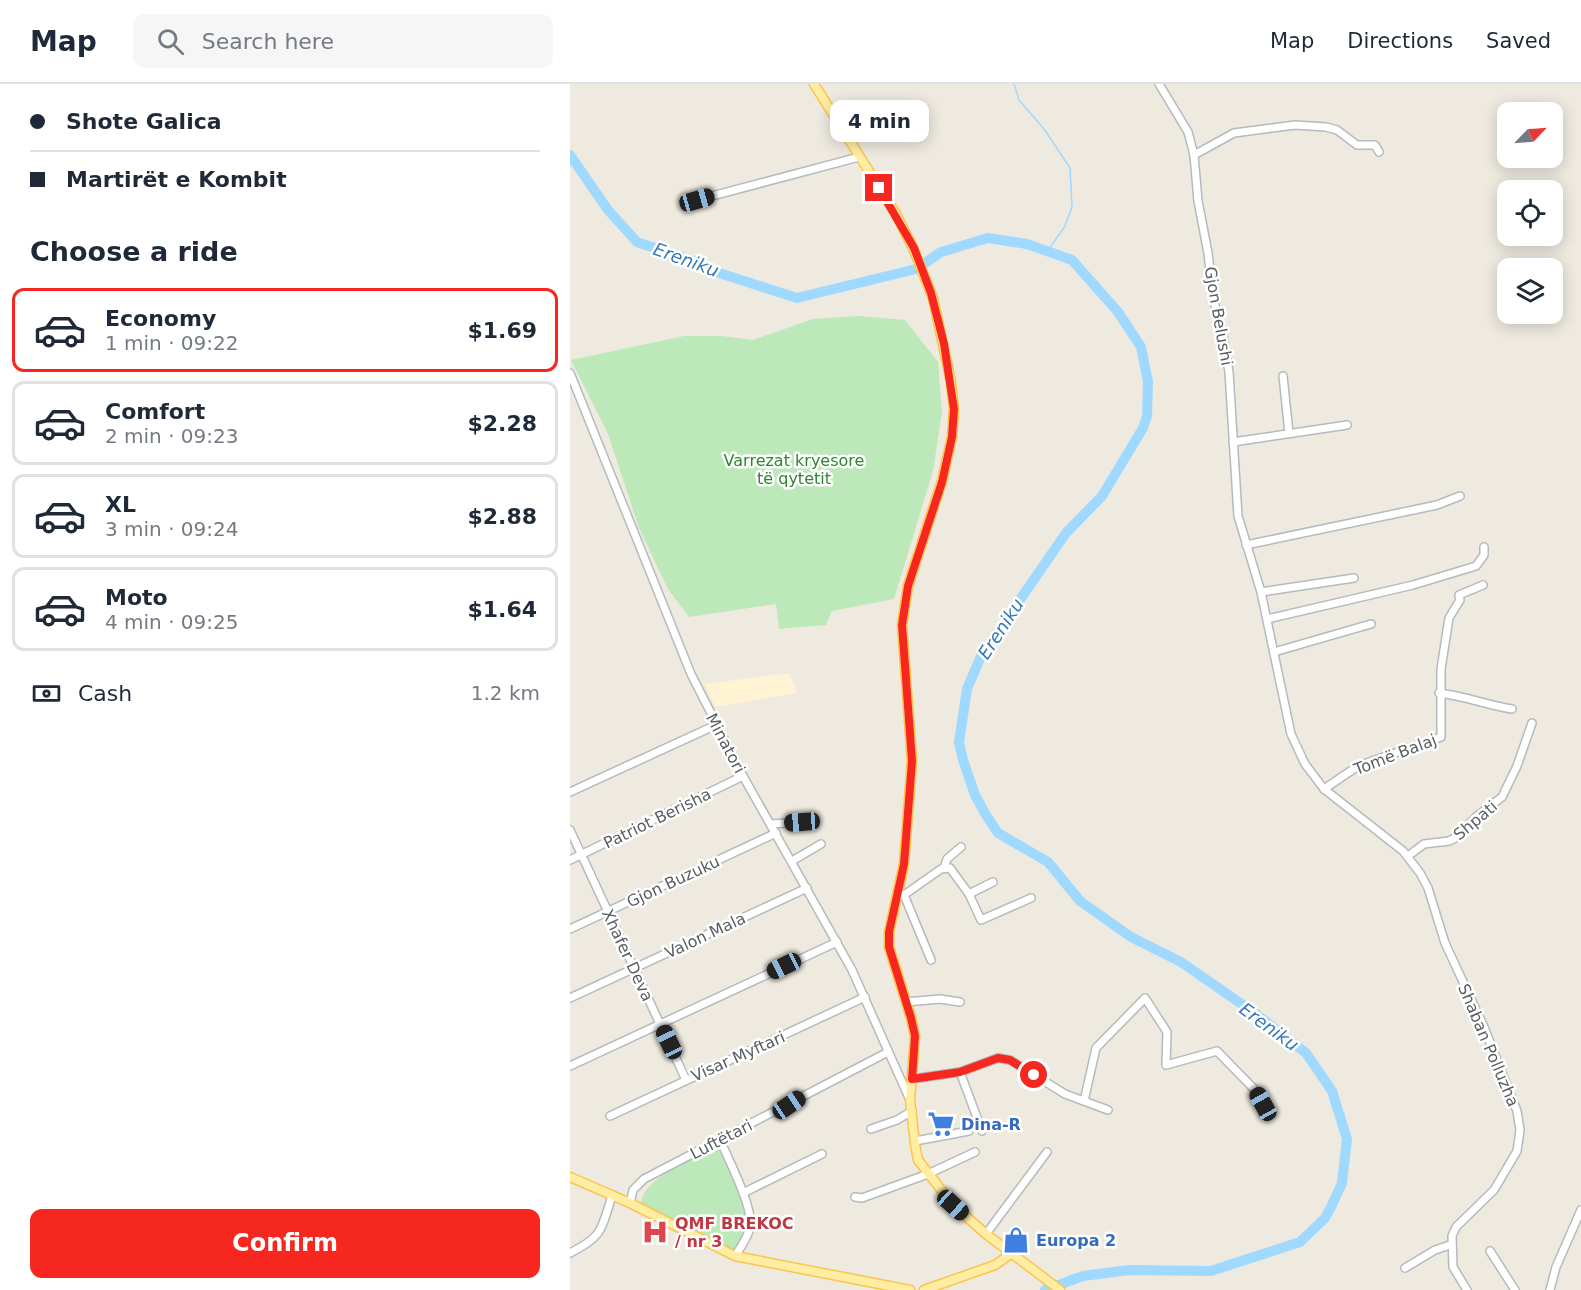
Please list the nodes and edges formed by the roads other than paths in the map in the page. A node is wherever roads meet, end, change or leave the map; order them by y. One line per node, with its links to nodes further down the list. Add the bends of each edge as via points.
1 (814, 84): 5 (main road)
2 (1159, 84): 4 (street, Gjon Belushi, via 1188,132)
3 (1379, 152): 4 (street, via 1375,145 1357,145 1337,130 1313,125 1234,133)
4 (1194, 155): 11 (street, Gjon Belushi, via 1213,298 1227,360)
5 (859, 157): 6 (street); 42 (main road, via 903,228 922,268 933,298 951,382 953,423 942,482 908,586 902,625 912,761)
6 (697, 200)
7 (570, 373): 24 (street, Minatori, via 669,625)
8 (1283, 376): 10 (street)
9 (1347, 425): 10 (street)
10 (1288, 434): 11 (street)
11 (1233, 442): 13 (street, Gjon Belushi, via 1236,500)
12 (1460, 496): 13 (street, via 1437,505)
13 (1246, 545): 17 (street, Gjon Belushi)
14 (1484, 547): 18 (street, via 1484,555 1476,566)
15 (1354, 578): 17 (street)
16 (1483, 585): 21 (street, Tomë Balaj, via 1459,595 1449,618)
17 (1261, 592): 18 (street, Gjon Belushi)
18 (1267, 620): 20 (street, Gjon Belushi)
19 (1371, 624): 20 (street)
20 (1274, 652): 26 (street, Gjon Belushi, via 1291,734 1305,764)
21 (1439, 693): 22 (street); 26 (street, Tomë Balaj, via 1442,737 1358,766)
22 (1512, 709)
23 (1532, 723): 35 (street, Shpati, via 1502,797 1455,838 1424,844)
24 (716, 725): 25 (street, Minatori); 27 (street)
25 (743, 776): 29 (street, Minatori); 34 (street, Patriot Berisha)
26 (1324, 789): 35 (street, Gjon Belushi)
27 (570, 792)
28 (802, 822): 29 (street)
29 (771, 824): 31 (street, Minatori)
30 (570, 830): 34 (street, Xhafer Deva)
31 (776, 833): 37 (street, Minatori); 44 (street, Gjon Buzuku)
32 (821, 844): 37 (street)
33 (960, 847): 38 (street)
34 (582, 855): 36 (street, Patriot Berisha); 44 (street, Xhafer Deva)
35 (1408, 856): 81 (street, Shaban Polluzha, via 1428,888 1445,943 1517,1111 1520,1130 1517,1150 1494,1190 1456,1227)
36 (570, 860)
37 (792, 861): 40 (street, Minatori)
38 (944, 868): 41 (street, via 953,870); 42 (street)
39 (993, 882): 41 (street)
40 (807, 888): 46 (street, Minatori); 48 (street, Valon Mala)
41 (969, 894): 43 (street, via 981,920)
42 (901, 895): 47 (street); 51 (main road, via 889,932 889,947)
43 (1031, 898)
44 (608, 911): 45 (street, Gjon Buzuku); 48 (street, Xhafer Deva)
45 (570, 929)
46 (837, 942): 49 (street, Minatori); 53 (street)
47 (931, 960)
48 (634, 968): 50 (street, Valon Mala); 53 (street, Xhafer Deva)
49 (865, 997): 54 (street, Minatori); 58 (street, Visar Myftari)
50 (570, 998)
51 (906, 1002): 52 (street); 57 (main road, via 915,1036)
52 (960, 1002)
53 (660, 1024): 55 (street); 58 (street, Xhafer Deva)
54 (888, 1053): 59 (street, Minatori); 68 (street, Luftëtari)
55 (570, 1066)
56 (960, 1072): 57 (street); 60 (street, via 998,1058 1010,1060 1065,1094); 67 (street)
57 (912, 1079): 59 (main road)
58 (686, 1080): 64 (street, Visar Myftari)
59 (910, 1100): 63 (main road)
60 (1084, 1101): 61 (street, via 1096,1048 1145,998 1167,1032 1166,1065 1216,1051 1255,1090); 62 (street)
61 (1263, 1104)
62 (1107, 1110)
63 (912, 1111): 65 (street); 69 (main road)
64 (610, 1116)
65 (871, 1129)
66 (969, 1131): 69 (street)
67 (982, 1131)
68 (720, 1140): 75 (street); 78 (street, Luftëtari, via 644,1179 633,1190)
69 (915, 1141): 73 (main road, via 918,1160)
70 (975, 1152): 73 (street)
71 (1047, 1152): 80 (street)
72 (822, 1154): 75 (street)
73 (928, 1174): 77 (street, via 862,1198); 80 (main road, via 953,1205)
74 (570, 1177): 76 (main road)
75 (743, 1193): 85 (street, via 751,1226)
76 (612, 1196): 78 (main road); 84 (street, via 598,1236)
77 (855, 1197)
78 (630, 1203): 85 (main road)
79 (1581, 1210): 92 (street)
80 (986, 1234): 83 (main road)
81 (1450, 1245): 86 (street); 90 (street, via 1453,1267)
82 (1490, 1251): 91 (street)
83 (1012, 1253): 88 (main road, via 995,1265); 89 (main road)
84 (570, 1254)
85 (735, 1256): 87 (main road)
86 (1405, 1268)
87 (910, 1290)
88 (924, 1290)
89 (1060, 1290)
90 (1467, 1290)
91 (1515, 1290)
92 (1550, 1290)

